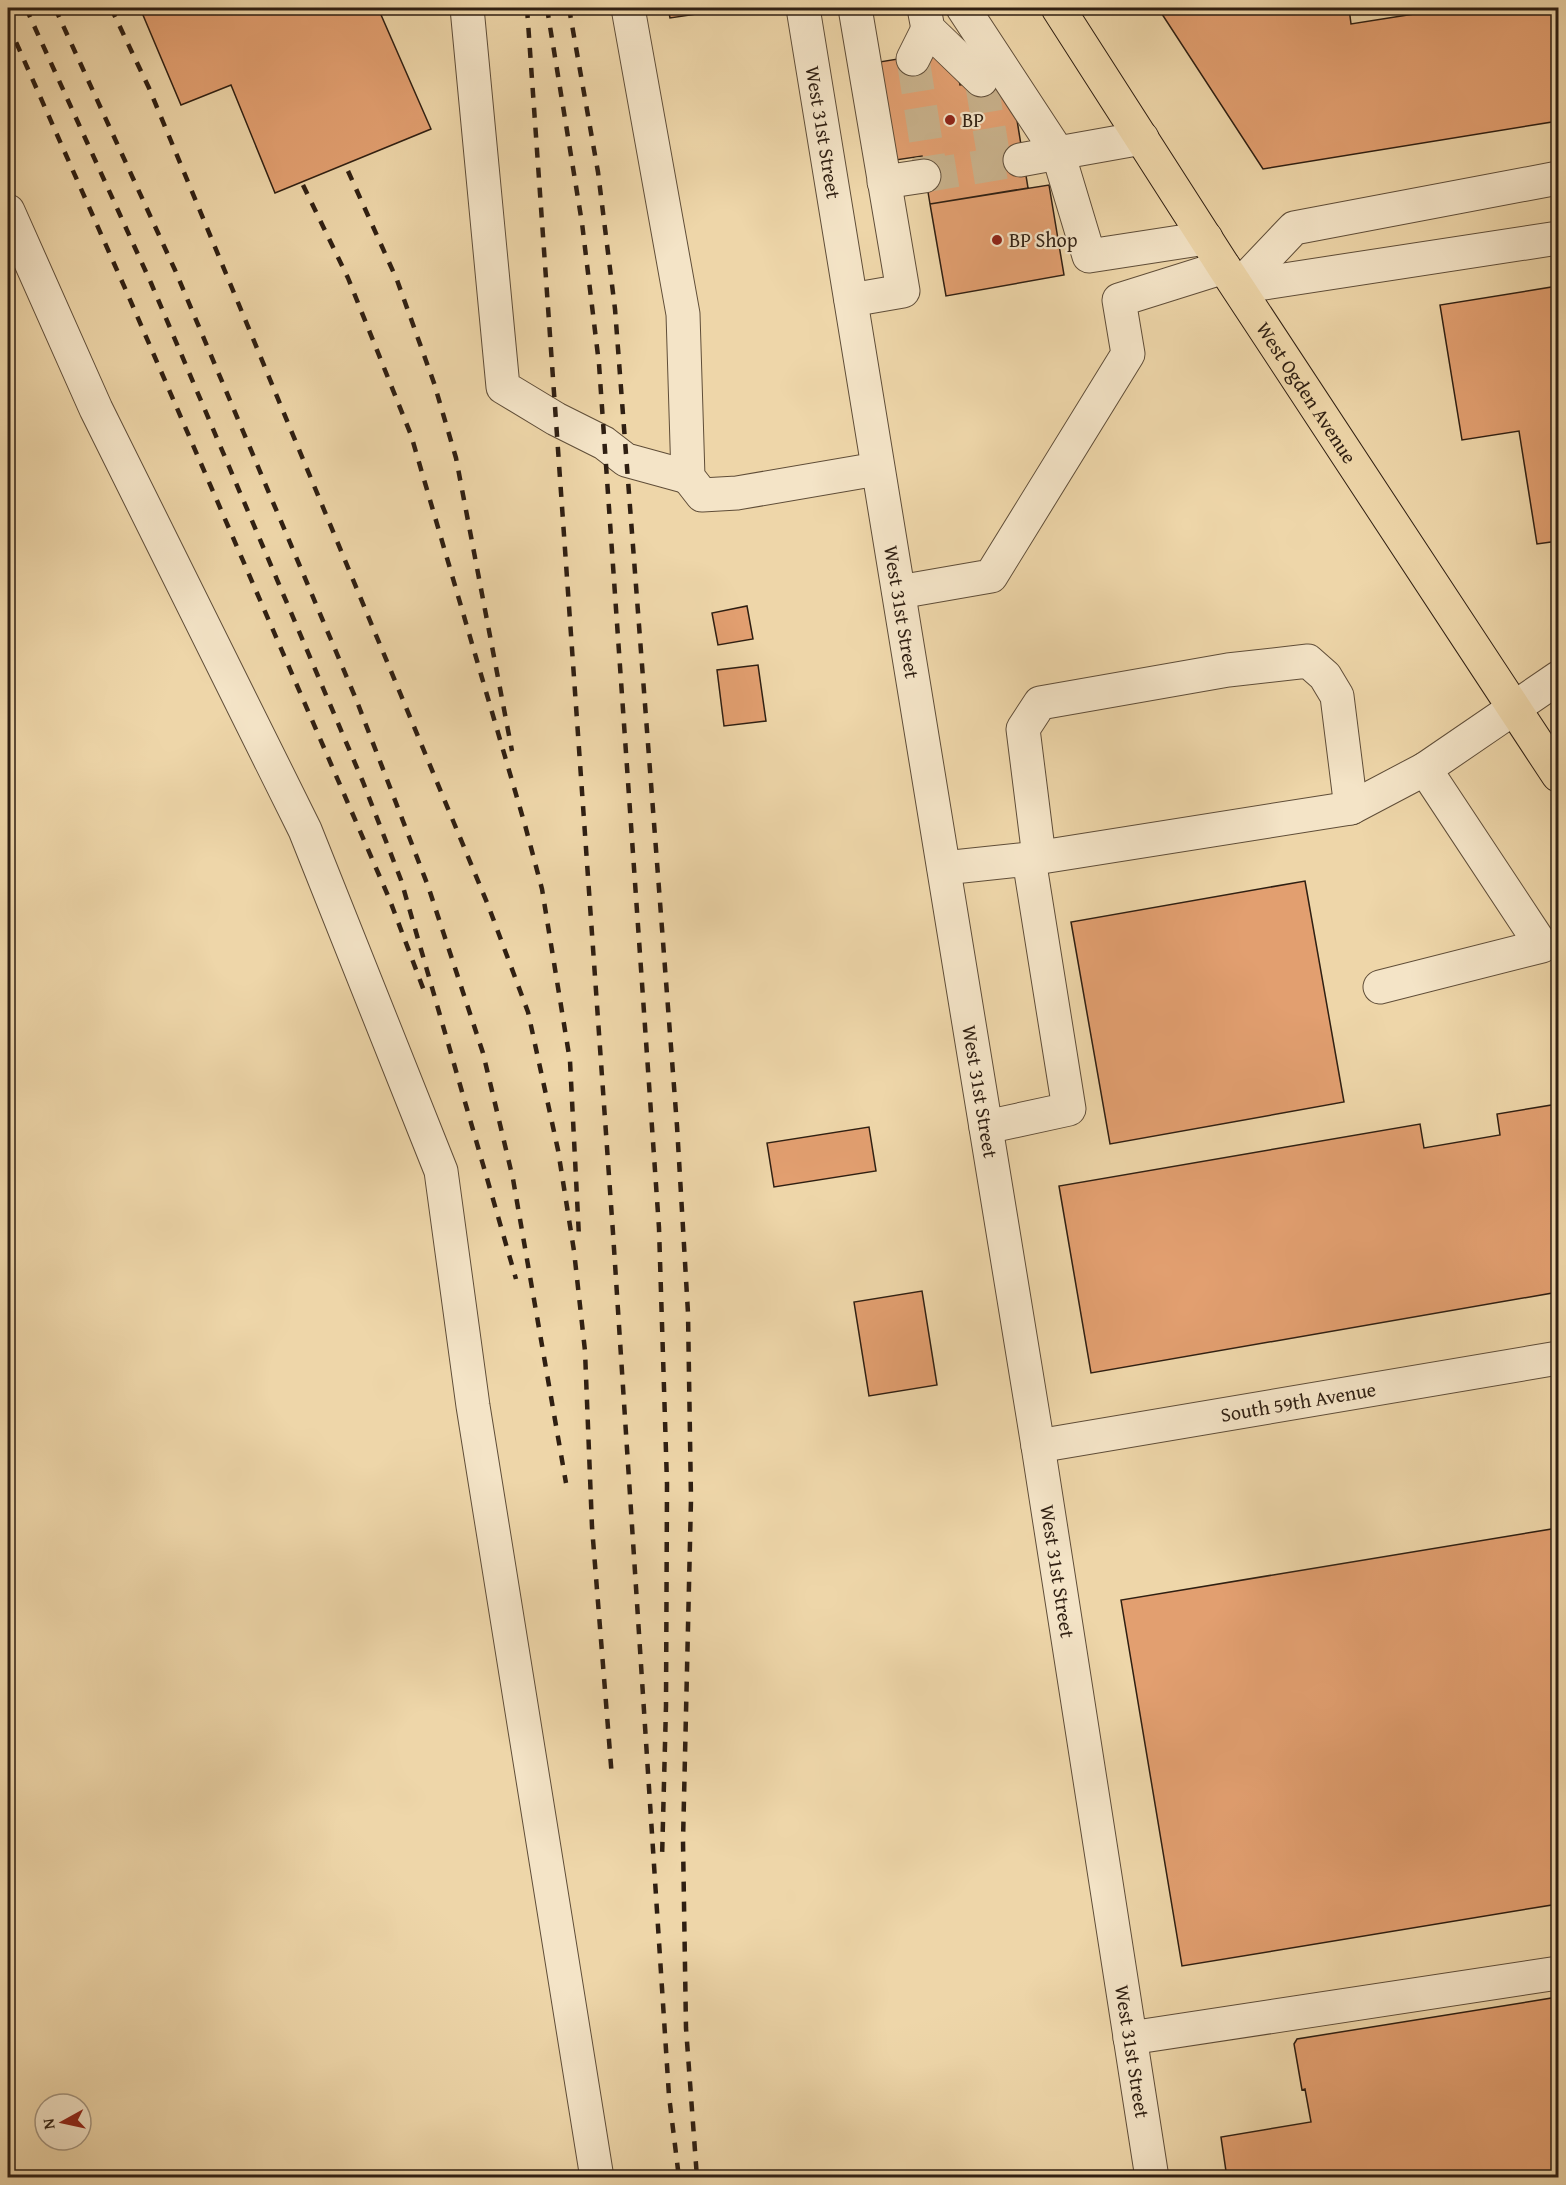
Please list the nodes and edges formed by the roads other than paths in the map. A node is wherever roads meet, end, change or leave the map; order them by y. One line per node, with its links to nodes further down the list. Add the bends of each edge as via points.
1 (467, 8): 22 (street, via 503,387 556,420 604,443 626,460)
2 (628, 8): 22 (street, via 683,314)
3 (803, 8): 20 (street, West 31st Street)
4 (855, 8): 15 (street)
5 (963, 8): 11 (street)
6 (1058, 8): 10 (main road, West Ogden Avenue)
7 (926, 18): 8 (street); 9 (street)
8 (913, 59)
9 (981, 80)
10 (1142, 138): 11 (street); 17 (main road, West Ogden Avenue)
11 (1058, 153): 12 (street); 17 (street, via 1089,255)
12 (1020, 160)
13 (924, 176): 15 (street)
14 (1558, 178): 19 (street, via 1294,228)
15 (884, 182): 20 (street, via 903,291)
16 (8, 211): 37 (street, via 96,409 304,830 441,1171 473,1406)
17 (1206, 238): 19 (main road, West Ogden Avenue)
18 (1558, 238): 19 (street)
19 (1231, 277): 23 (street, via 1119,300 1128,354 991,576); 25 (main road, West Ogden Avenue)
20 (851, 300): 21 (street, West 31st Street)
21 (877, 469): 22 (street, via 737,493 702,495); 23 (street, West 31st Street)
22 (688, 477)
23 (899, 592): 30 (street, West 31st Street)
24 (1558, 678): 25 (street)
25 (1514, 708): 26 (street); 27 (main road, West Ogden Avenue)
26 (1425, 769): 28 (street); 31 (street, via 1542,946)
27 (1558, 775)
28 (1351, 808): 29 (street); 29 (street, via 1337,696 1325,676 1308,661 1228,670 1040,703 1023,729)
29 (1034, 858): 30 (street); 32 (street, via 1069,1109)
30 (944, 868): 32 (street, West 31st Street)
31 (1380, 987)
32 (986, 1127): 34 (street, West 31st Street)
33 (1558, 1358): 34 (street, South 59th Avenue)
34 (1038, 1446): 36 (street, West 31st Street)
35 (1558, 1973): 36 (street)
36 (1130, 2038): 38 (street, West 31st Street)
37 (597, 2178)
38 (1152, 2178)

